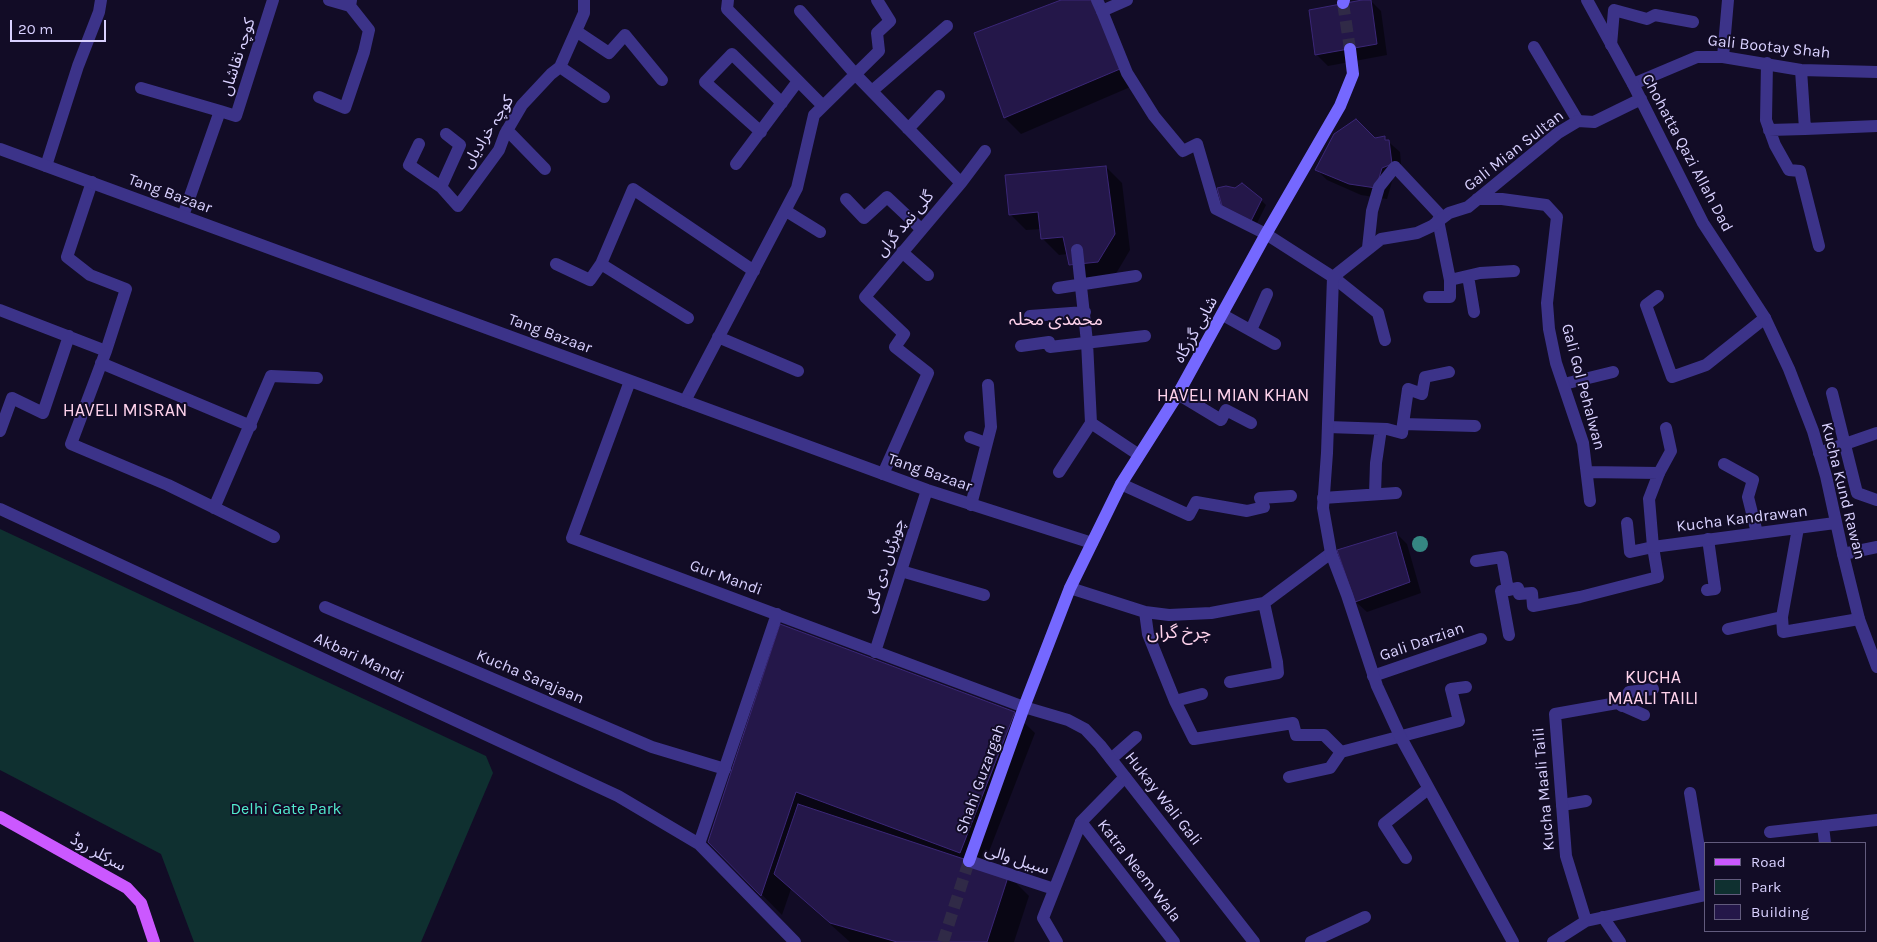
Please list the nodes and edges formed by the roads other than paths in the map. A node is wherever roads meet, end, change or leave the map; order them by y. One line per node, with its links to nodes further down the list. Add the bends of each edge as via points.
1 (102, 0): 49 (street)
2 (273, 0): 36 (street, کوچہ نقاشاں, via 236,116)
3 (329, 0): 10 (street)
4 (584, 0): 15 (street, کوچہ خرادیاں, via 584,13)
5 (728, 0): 26 (street, via 726,9)
6 (877, 0): 24 (street, via 890,21 878,33 879,50)
7 (1127, 0): 11 (street)
8 (1587, 0): 16 (street, Chohatta Qazi Allah Dad)
9 (1728, 0): 19 (street)
10 (350, 3): 31 (street, via 370,30 364,52 345,108)
11 (1100, 5): 61 (street, via 1127,74 1154,116 1184,151 1197,144 1216,208)
12 (800, 11): 24 (street)
13 (1693, 22): 16 (street, via 1655,15 1646,19 1614,10)
14 (946, 26): 29 (street)
15 (576, 31): 21 (street, کوچہ خرادیاں); 25 (street, via 609,53 625,35)
16 (1612, 46): 27 (street, Chohatta Qazi Allah Dad)
17 (1534, 47): 37 (street)
18 (1350, 49): 61 (street, شاہی گزرگاہ, via 1353,74 1340,106)
19 (1723, 57): 20 (street, Gali Bootay Shah); 27 (street, Gali Bootay Shah, via 1697,57)
20 (1767, 63): 22 (street, Gali Bootay Shah); 42 (street, via 1766,120)
21 (560, 67): 32 (street); 41 (street, کوچہ خرادیاں, via 522,105)
22 (1801, 70): 23 (street, Gali Bootay Shah); 40 (street)
23 (1877, 72)
24 (856, 74): 29 (street); 35 (street)
25 (662, 80)
26 (798, 81): 34 (street); 35 (street)
27 (1633, 84): 33 (street, Chohatta Qazi Allah Dad)
28 (141, 88): 36 (street)
29 (872, 91): 39 (street)
30 (939, 96): 39 (street)
31 (319, 97)
32 (604, 97)
33 (1641, 99): 37 (street, Gali Mian Sultan, via 1594,122); 86 (street, Chohatta Qazi Allah Dad, via 1703,223)
34 (782, 103): 43 (street); 43 (street, via 732,54 706,82)
35 (823, 106): 56 (street, via 814,115 798,188)
36 (220, 111): 57 (street, کوچہ نقاشاں)
37 (1578, 121): 55 (street, Gali Mian Sultan, via 1558,133)
38 (1877, 126): 40 (street)
39 (908, 129): 52 (street)
40 (1805, 129): 42 (street)
41 (508, 130): 50 (street); 53 (street, کوچہ خرادیاں, via 500,150 458,206)
42 (1769, 130): 62 (street, via 1789,170 1800,171)
43 (761, 132): 48 (street)
44 (446, 134): 53 (street, via 460,145)
45 (419, 144): 53 (street, کوچہ خرادیاں, via 409,165)
46 (0, 149): 49 (street, Tang Bazaar)
47 (985, 150): 52 (street, گلی نمد گراں)
48 (736, 164)
49 (46, 166): 51 (street, Tang Bazaar)
50 (545, 168)
51 (92, 182): 57 (street, Tang Bazaar); 95 (street, via 67,256 90,275 126,289)
52 (961, 182): 59 (street, گلی نمد گراں)
53 (441, 187)
54 (846, 199): 59 (street, via 864,218 887,197)
55 (1477, 199): 58 (street, Gali Mian Sultan, via 1468,207); 102 (street, Gali Gol Pehalwan, via 1546,204 1557,217 1547,303 1556,363)
56 (786, 211): 60 (street); 68 (street)
57 (183, 216): 101 (street, Tang Bazaar)
58 (1440, 218): 63 (street, Gali Mian Sultan, via 1418,233 1381,239); 63 (street, via 1395,167 1379,187 1372,211); 74 (street)
59 (921, 229): 65 (street, گلی نمد گراں)
60 (820, 232)
61 (1266, 234): 73 (street); 83 (street, شاہی گزرگاہ)
62 (1818, 246)
63 (1368, 248): 73 (street, Gali Mian Sultan)
64 (1077, 250): 75 (street)
65 (902, 252): 70 (street); 126 (street, گلی نمد گراں, via 865,297 904,334 895,347 928,372)
66 (556, 264): 67 (street, via 590,280)
67 (601, 264): 68 (street, via 633,189); 85 (street)
68 (754, 271): 90 (street)
69 (1514, 271): 72 (street)
70 (928, 275)
71 (1136, 276): 75 (street)
72 (1468, 276): 74 (street); 82 (street)
73 (1333, 277): 91 (street, via 1378,313); 112 (street)
74 (1450, 280): 79 (street, via 1450,296)
75 (1082, 286): 76 (street); 81 (street)
76 (1058, 288)
77 (1267, 294): 87 (street)
78 (1658, 296): 86 (street, via 1646,305 1672,377 1706,365)
79 (1429, 297)
80 (0, 310): 88 (street)
81 (1085, 312): 84 (street); 92 (street)
82 (1474, 312)
83 (1223, 314): 87 (street); 105 (street, شاہی گزرگاہ)
84 (1030, 316)
85 (688, 318)
86 (1765, 318): 120 (street, Kucha Kund Rawan, via 1789,369)
87 (1251, 330): 93 (street)
88 (69, 336): 95 (street); 115 (street, via 43,413 12,398)
89 (1145, 336): 92 (street)
90 (718, 337): 97 (street); 106 (street)
91 (1385, 340)
92 (1088, 342): 94 (street, via 1050,347 1049,342); 107 (street)
93 (1275, 344)
94 (1021, 346)
95 (106, 351): 96 (street)
96 (101, 363): 110 (street); 136 (street, via 71,444)
97 (798, 371)
98 (1449, 372): 109 (street, via 1425,377 1422,394 1408,389)
99 (1613, 372): 102 (street)
100 (317, 378): 110 (street, via 271,376)
101 (630, 381): 106 (street, Tang Bazaar); 158 (street, Gur Mandi, via 572,538)
102 (1564, 384): 124 (street, Gali Gol Pehalwan, via 1583,443)
103 (988, 385): 118 (street, via 991,427)
104 (1832, 393): 119 (street)
105 (1178, 394): 108 (street, via 1221,420 1226,410); 121 (street, شاہی گزرگاہ)
106 (685, 401): 126 (street, Tang Bazaar)
107 (1091, 423): 121 (street); 123 (street)
108 (1251, 423)
109 (1403, 424): 111 (street); 114 (street, via 1402,433)
110 (251, 426): 136 (street)
111 (1475, 426)
112 (1328, 427): 114 (street); 132 (street)
113 (1666, 428): 125 (street, via 1671,451)
114 (1381, 429): 130 (street)
115 (0, 431)
116 (1877, 432): 119 (street)
117 (970, 437): 118 (street)
118 (986, 443): 135 (street)
119 (1844, 444): 120 (street); 134 (street, via 1856,493)
120 (1819, 453): 139 (street, Kucha Kund Rawan)
121 (1139, 455): 127 (street, شاہی گزرگاہ)
122 (1724, 464): 141 (street, via 1753,480 1748,497)
123 (1059, 472)
124 (1587, 472): 125 (street); 133 (street, Gali Gol Pehalwan)
125 (1659, 473): 145 (street, via 1649,499)
126 (884, 474): 128 (street, Tang Bazaar)
127 (1121, 484): 131 (street, via 1189,515 1196,502 1247,511 1264,507 1260,498); 144 (street, شاہی گزرگاہ)
128 (927, 490): 135 (street, Tang Bazaar); 150 (street, چوہڑیاں دی گلی)
129 (1396, 493): 130 (street)
130 (1375, 494): 132 (street)
131 (1291, 496)
132 (1323, 498): 147 (street)
133 (1590, 500)
134 (1877, 500)
135 (971, 505): 144 (street, Tang Bazaar)
136 (214, 508): 142 (street)
137 (0, 509): 192 (street, Akbari Mandi, via 618,796)
138 (1627, 523): 145 (street, Kucha Kandrawan, via 1630,552)
139 (1835, 523): 140 (street, Kucha Kandrawan); 148 (street, Kucha Kund Rawan)
140 (1798, 528): 141 (street, Kucha Kandrawan); 159 (street)
141 (1756, 533): 143 (street, Kucha Kandrawan)
142 (274, 537)
143 (1708, 539): 145 (street, Kucha Kandrawan); 153 (street, via 1715,589)
144 (1092, 543): 151 (street, شاہی گزرگاہ)
145 (1654, 547): 152 (street, via 1658,577 1534,606 1532,593 1519,594 1518,588)
146 (1877, 547): 148 (street)
147 (1331, 553): 155 (street); 166 (street)
148 (1842, 554): 160 (street, Kucha Kund Rawan)
149 (1476, 561): 152 (street, via 1502,557)
150 (901, 571): 154 (street); 164 (street, چوہڑیاں دی گلی)
151 (1070, 588): 157 (street); 173 (street, شاہی گزرگاہ)
152 (1508, 590): 162 (street, via 1501,591)
153 (1707, 590)
154 (984, 595)
155 (1264, 603): 157 (street, via 1211,613 1169,616); 167 (street, via 1278,673)
156 (324, 607): 179 (street, Kucha Sarajaan, via 652,747)
157 (1145, 612): 171 (street, via 1148,634)
158 (776, 614): 164 (street, Gur Mandi); 179 (street)
159 (1782, 617): 160 (street, via 1783,632); 161 (street)
160 (1859, 619): 165 (street, Kucha Kund Rawan)
161 (1728, 629)
162 (1509, 635)
163 (1481, 639): 166 (street, Gali Darzian)
164 (875, 652): 173 (street, Gur Mandi)
165 (1877, 667)
166 (1373, 676): 175 (street)
167 (1230, 682)
168 (1466, 687): 175 (street, via 1451,689 1458,720)
169 (1653, 688): 172 (street, via 1629,692)
170 (1202, 694): 171 (street)
171 (1175, 701): 177 (street, via 1194,739 1293,723 1296,735 1324,735)
172 (1622, 706): 174 (street, Kucha Maali Taili); 185 (street, Kucha Maali Taili, via 1617,703 1555,714)
173 (1024, 707): 178 (street, Hukay Wali Gali, via 1068,720 1085,729); 194 (street, Shahi Guzargah)
174 (1644, 715)
175 (1400, 736): 177 (street); 182 (street)
176 (1136, 737): 178 (street)
177 (1341, 752): 181 (street, via 1330,768)
178 (1111, 759): 180 (street, Hukay Wali Gali)
179 (724, 769): 192 (street)
180 (1125, 777): 188 (street, Katra Neem Wala); 205 (street, Hukay Wali Gali)
181 (1289, 777)
182 (1428, 789): 193 (street, via 1384,824); 207 (street)
183 (1690, 793): 195 (street)
184 (1586, 801): 185 (street)
185 (1562, 805): 200 (street, Kucha Maali Taili, via 1566,856)
186 (0, 817): 201 (main road, سرکلر روڈ, via 128,888 141,903)
187 (1877, 820): 189 (street)
188 (1081, 822): 196 (street); 204 (street, Katra Neem Wala)
189 (1823, 826): 190 (street); 191 (street)
190 (1770, 832)
191 (1825, 842)
192 (699, 844): 202 (street, Akbari Mandi)
193 (1406, 858)
194 (969, 861): 196 (street, سبیل والی)
195 (1704, 878)
196 (1054, 890): 203 (street, via 1043,918)
197 (1704, 895): 199 (street)
198 (1366, 917): 206 (street)
199 (1603, 918): 200 (street); 209 (street)
200 (1586, 921): 208 (street)
201 (154, 942)
202 (796, 942)
203 (1058, 942)
204 (1174, 942)
205 (1254, 942)
206 (1311, 942)
207 (1513, 942)
208 (1553, 942)
209 (1620, 942)

